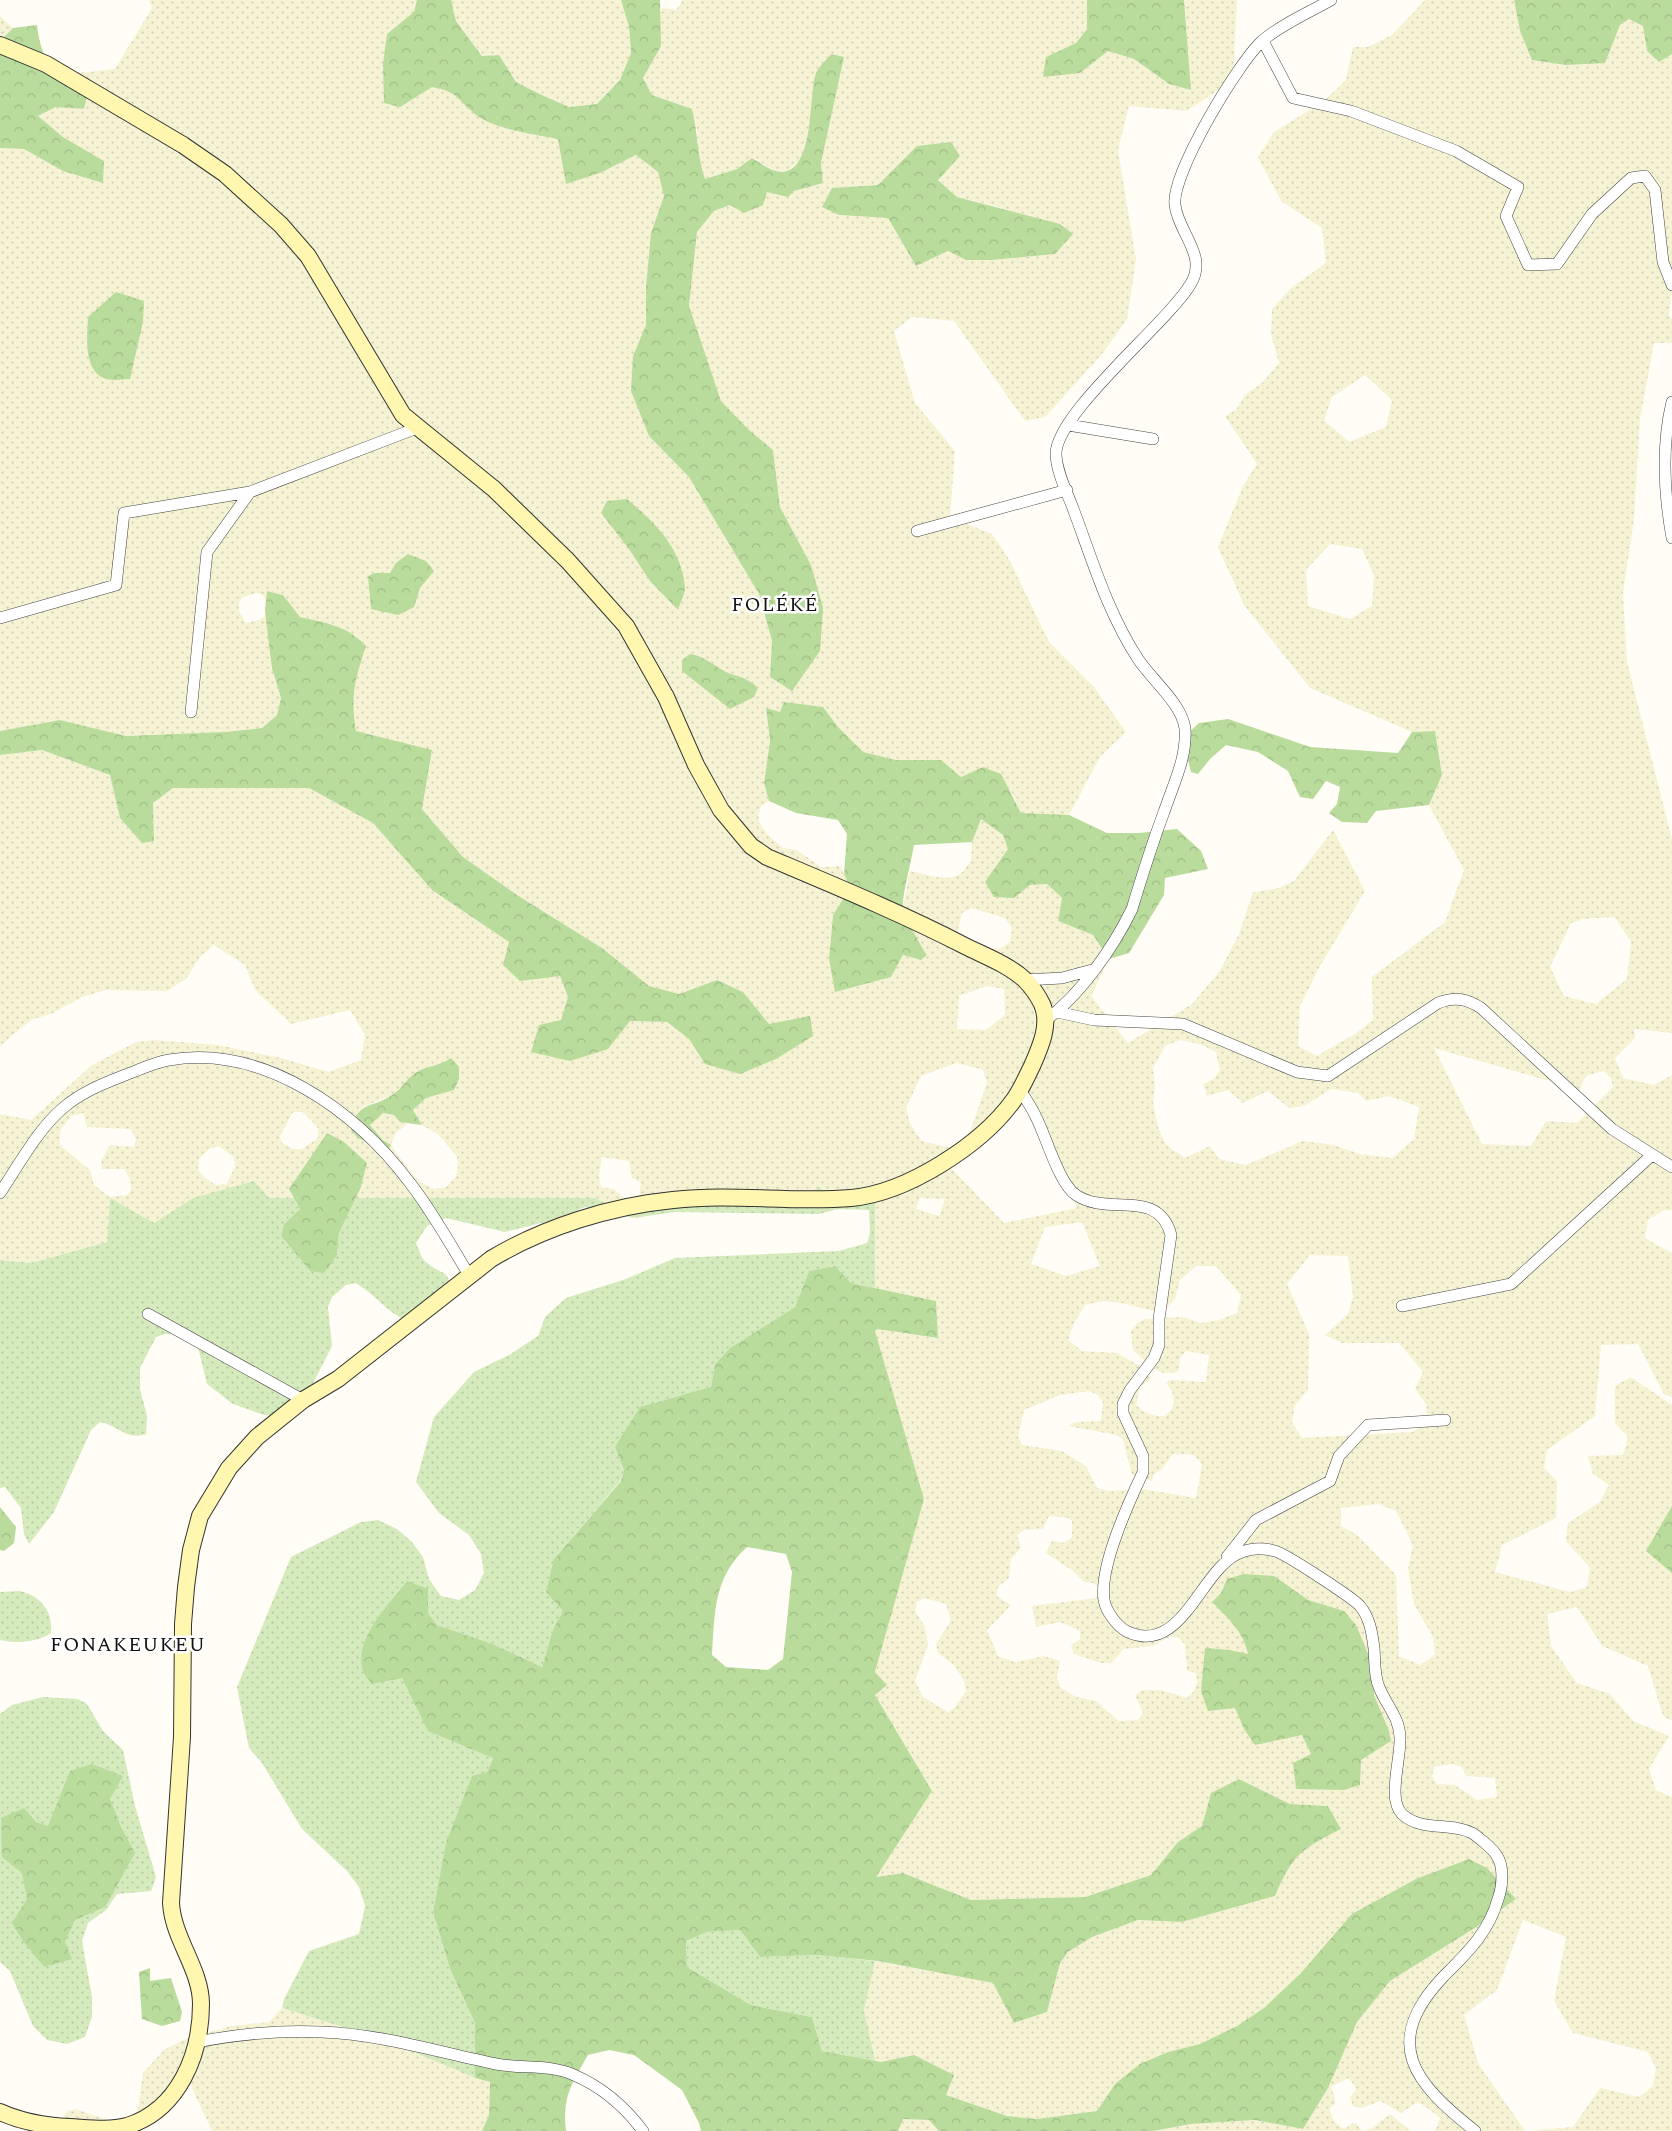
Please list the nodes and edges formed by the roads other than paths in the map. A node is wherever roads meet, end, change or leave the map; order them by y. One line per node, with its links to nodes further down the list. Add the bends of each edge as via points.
1 (1331, 0): 2 (street, via 1275,30)
2 (1263, 40): 4 (street, via 1293,98 1351,111 1456,151 1518,188 1506,216 1528,265 1557,264 1592,214 1631,178 1645,176 1655,190 1663,262); 6 (street, via 1243,63 1200,134 1180,181 1174,204 1193,246 1196,272 1192,284 1107,376)
3 (0, 45): 7 (street, via 46,64 144,122 225,174 246,192 308,256 397,406)
4 (1672, 285)
5 (1672, 402): 12 (street, via 1665,446 1665,476)
6 (1068, 425): 8 (street); 9 (street, via 1056,448 1056,460)
7 (417, 428): 10 (street); 16 (street, via 494,489 568,561 626,626 666,697 707,786 730,822 751,846 766,856 937,932)
8 (1153, 440)
9 (1066, 490): 11 (street); 15 (street, via 1113,616 1138,660 1178,711 1185,726 1179,770 1132,909)
10 (250, 492): 13 (street, via 124,513 116,584); 14 (street, via 206,552)
11 (917, 531)
12 (1672, 538)
13 (0, 618)
14 (191, 712)
15 (1094, 969): 16 (street, via 1062,978); 17 (street)
16 (1025, 980): 17 (street)
17 (1052, 1016): 18 (street); 19 (street, via 1183,1024 1283,1066 1316,1076 1328,1076 1438,1003 1459,998 1481,1008 1612,1129)
18 (1020, 1090): 22 (street, via 1000,1117 960,1150 888,1190 851,1198 702,1198 651,1203 554,1229 509,1248); 27 (street, via 1036,1115 1065,1182 1074,1194 1095,1203 1156,1210 1168,1225 1171,1235 1159,1319 1159,1345 1154,1358 1123,1404 1123,1413 1143,1456 1143,1472 1105,1570 1104,1604 1119,1626 1129,1632 1156,1633 1184,1617)
19 (1652, 1155): 20 (street); 23 (street, via 1511,1284)
20 (1672, 1167)
21 (0, 1193): 22 (street, via 53,1118 86,1092 167,1060 198,1058 223,1061 276,1073 313,1091 363,1131 410,1182)
22 (469, 1275): 25 (street, via 338,1379)
23 (1402, 1306)
24 (148, 1314): 25 (street)
25 (303, 1400): 28 (street, via 257,1437 229,1468 200,1516 191,1550 183,1624 182,1737 171,1903 174,1922 200,1988)
26 (1446, 1420): 27 (street, via 1368,1425 1339,1456 1330,1481 1256,1520)
27 (1221, 1564): 31 (street, via 1244,1551 1279,1552 1358,1604 1372,1631 1378,1687 1399,1726 1400,1760 1395,1788 1401,1814 1410,1820 1471,1832 1497,1855 1502,1881 1494,1914 1469,1951 1423,2001 1412,2023 1409,2043 1418,2075 1445,2107)
28 (197, 2042): 29 (street, via 186,2075 177,2090 150,2114 127,2126 56,2126 23,2121); 30 (street, via 271,2032 323,2032 436,2049 515,2067 561,2070 618,2102)
29 (0, 2112)
30 (643, 2131)
31 (1475, 2131)

